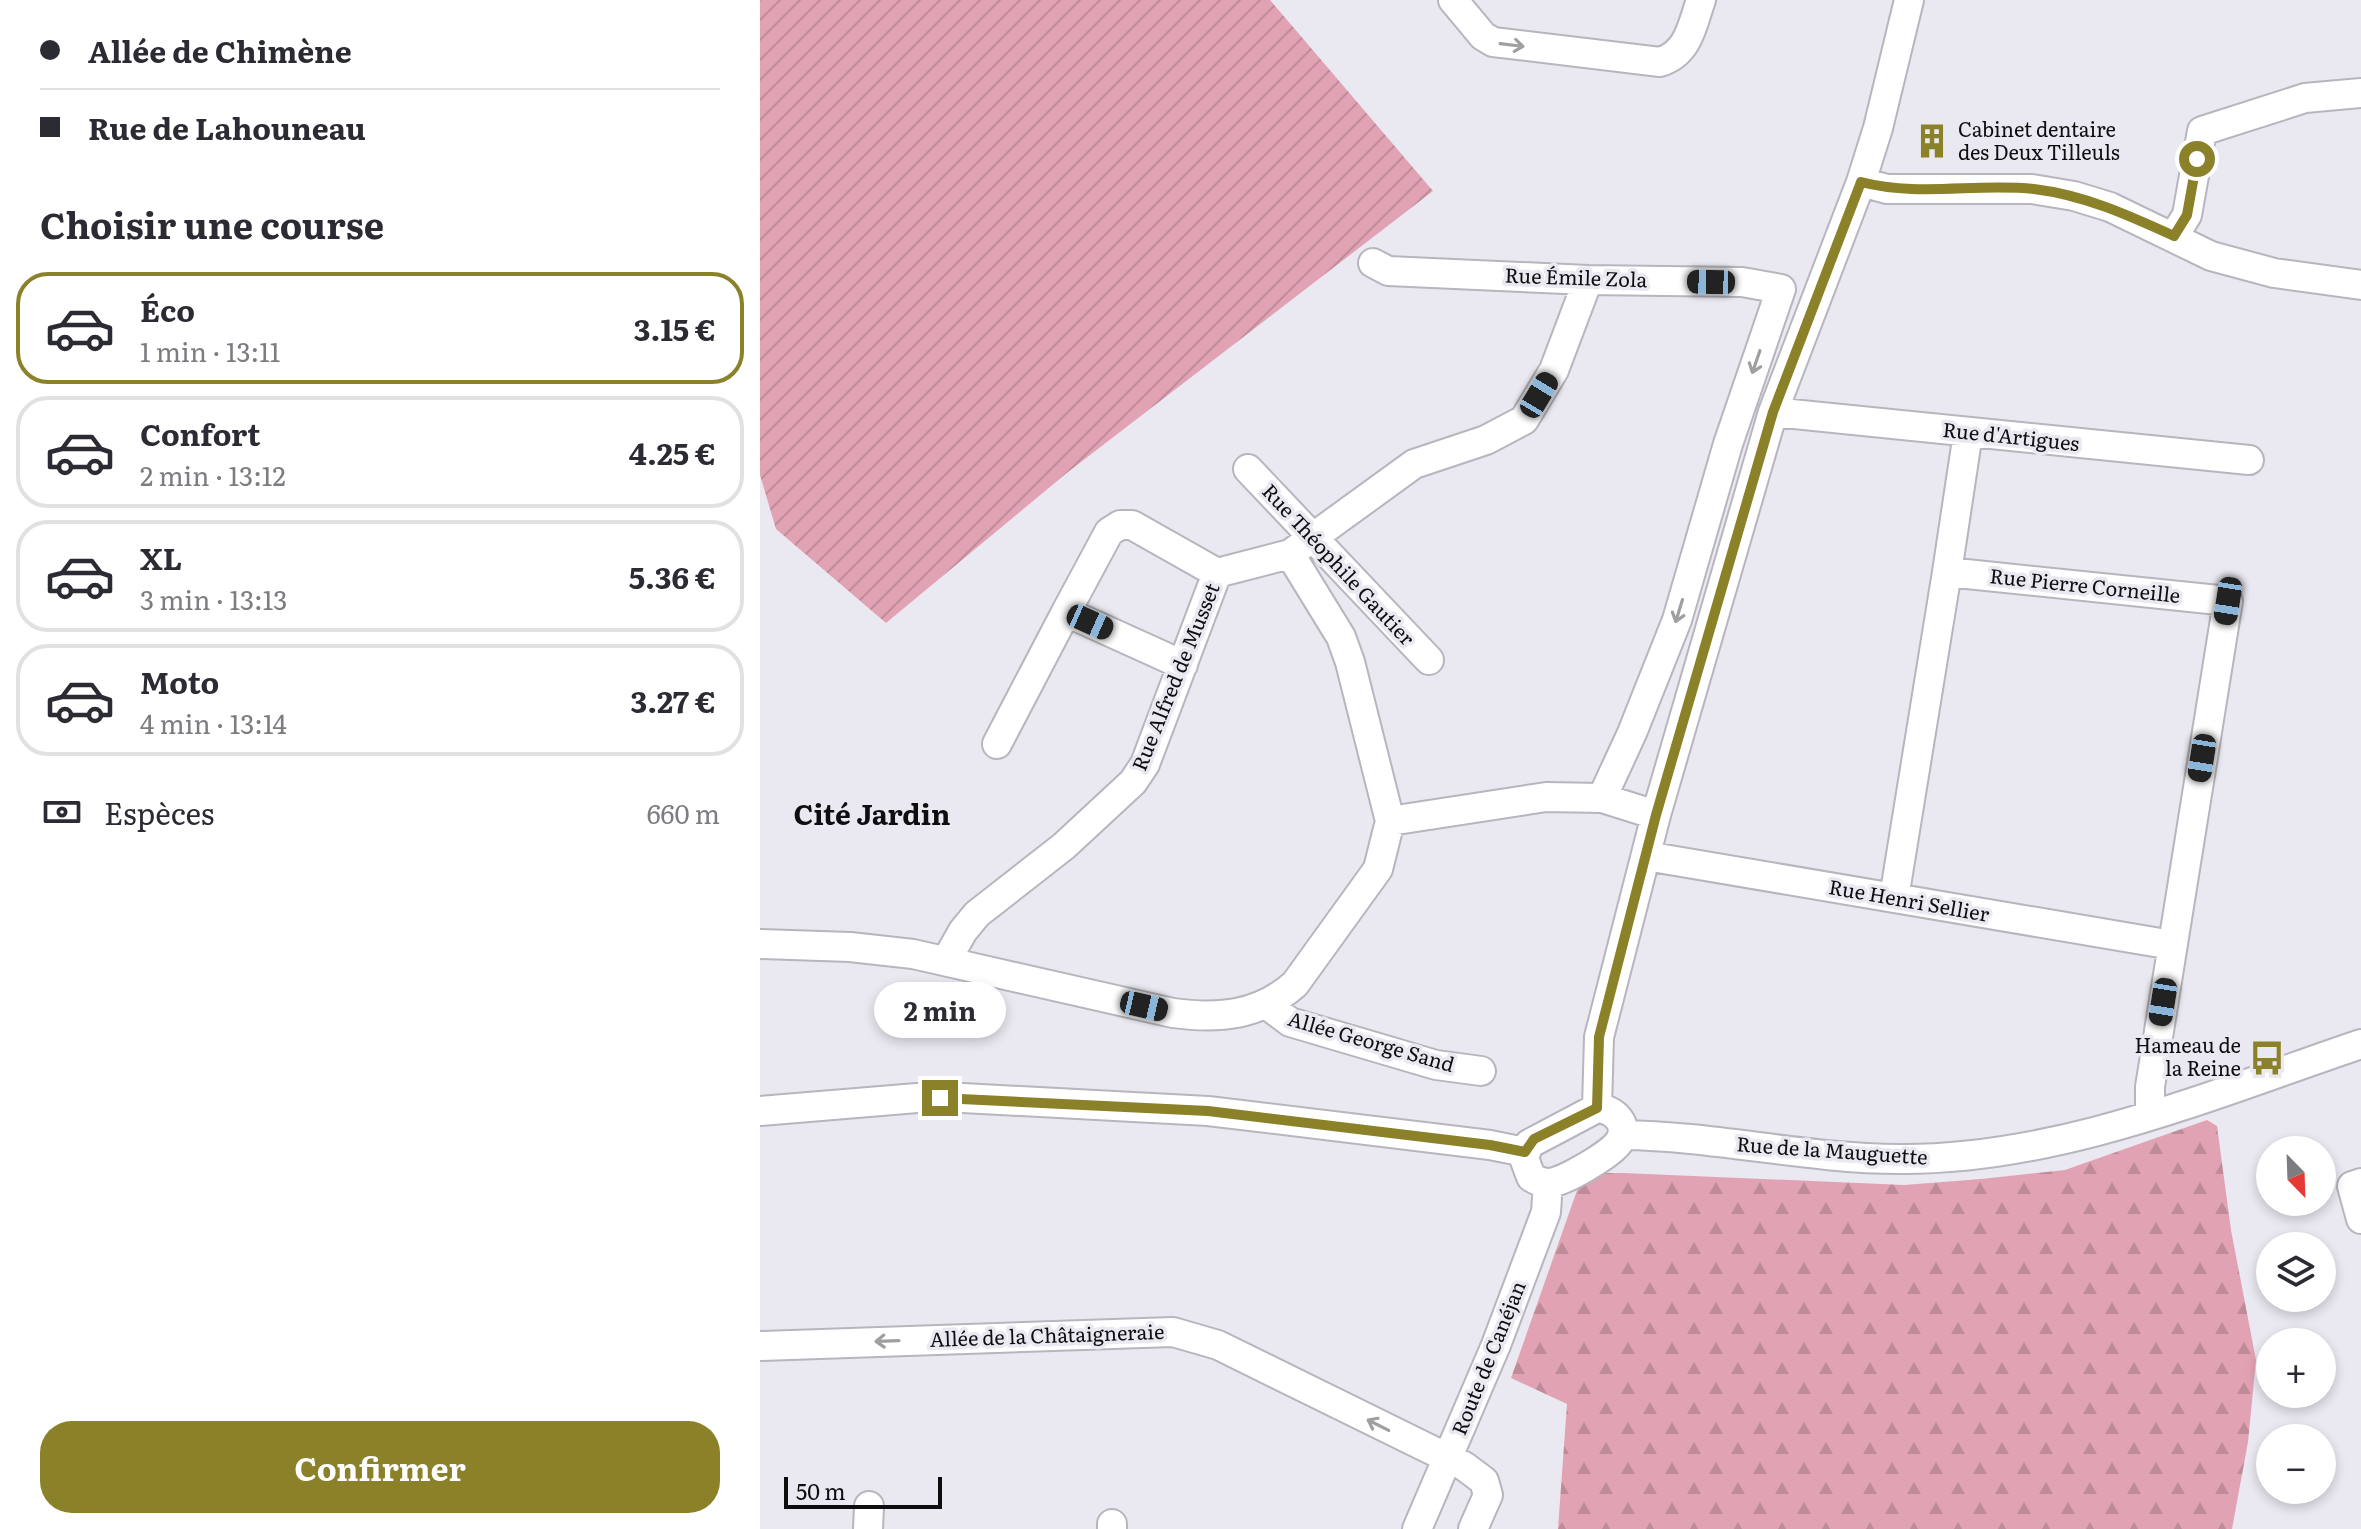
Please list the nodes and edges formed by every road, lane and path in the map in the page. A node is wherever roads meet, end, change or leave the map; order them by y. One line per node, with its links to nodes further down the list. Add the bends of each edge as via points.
1 (1453, 0): 2 (street, one-way to 2, via 1493,42 1660,62 1673,58 1685,44)
2 (1701, 0)
3 (1909, 0): 5 (street)
4 (2361, 93): 6 (street, via 2305,98 2202,131 2187,215)
5 (1861, 182): 6 (street, via 1887,189 2032,189 2074,196); 10 (street)
6 (2174, 236): 9 (street, via 2211,256 2265,271)
7 (1373, 263): 8 (street, Rue Émile Zola, via 1388,271)
8 (1588, 280): 14 (street, Rue Alfred de Musset, via 1554,370 1524,420 1486,440 1414,464); 21 (street, Rue Émile Zola, one-way to 21, via 1742,282 1781,289 1728,444 1677,620)
9 (2361, 285)
10 (1773, 412): 11 (street, Rue d'Artigues); 22 (street)
11 (1968, 433): 12 (street, Rue d'Artigues); 15 (street)
12 (2249, 460)
13 (1248, 469): 14 (street, Rue Théophile Gautier)
14 (1302, 546): 16 (street, Rue Alfred de Musset); 18 (street, Rue Théophile Gautier); 23 (street, via 1350,662)
15 (1947, 572): 25 (street); 27 (street, Rue Pierre Corneille, via 2228,601)
16 (1217, 573): 17 (street, via 1132,525 1120,525 1109,532); 19 (street, Rue Alfred de Musset)
17 (1066, 612): 19 (street); 20 (street)
18 (1429, 660)
19 (1183, 665): 28 (street, Rue Alfred de Musset, via 1133,782 1064,846 977,914)
20 (997, 744)
21 (1602, 798): 22 (street); 23 (street, via 1546,797)
22 (1656, 815): 24 (street)
23 (1390, 821): 29 (street, via 1378,869 1295,984)
24 (1646, 856): 25 (street, Rue Henri Sellier); 32 (street, via 1599,1037)
25 (1894, 898): 27 (street, Rue Henri Sellier)
26 (760, 944): 28 (street, via 850,947)
27 (2172, 945): 34 (street, Rue Pierre Corneille)
28 (946, 961): 29 (street, via 1173,1013 1230,1016)
29 (1266, 1004): 31 (street, Allée George Sand, via 1290,1022 1436,1065)
30 (2361, 1044): 34 (street, Rue de la Mauguette)
31 (1481, 1071)
32 (1597, 1108): 35 (street, via 1613,1112); 36 (street, via 1534,1139)
33 (760, 1111): 36 (street, via 917,1098 1098,1104 1259,1116)
34 (2150, 1114): 35 (street, Rue de la Mauguette, via 2015,1150 1935,1158 1862,1157)
35 (1623, 1135): 37 (street, via 1611,1151)
36 (1525, 1152): 37 (street, via 1531,1177)
37 (1548, 1183): 41 (street, Route de Canéjan, via 1546,1212)
38 (2361, 1183): 39 (street, via 2352,1186)
39 (2361, 1219)
40 (760, 1346): 41 (street, Allée de la Châtaigneraie, one-way to 40, via 1218,1345 1173,1332)
41 (1448, 1460): 42 (street, Route de Canéjan); 43 (street, Allée de la Châtaigneraie, via 1484,1481 1488,1495)
42 (1417, 1529)
43 (1473, 1529)

